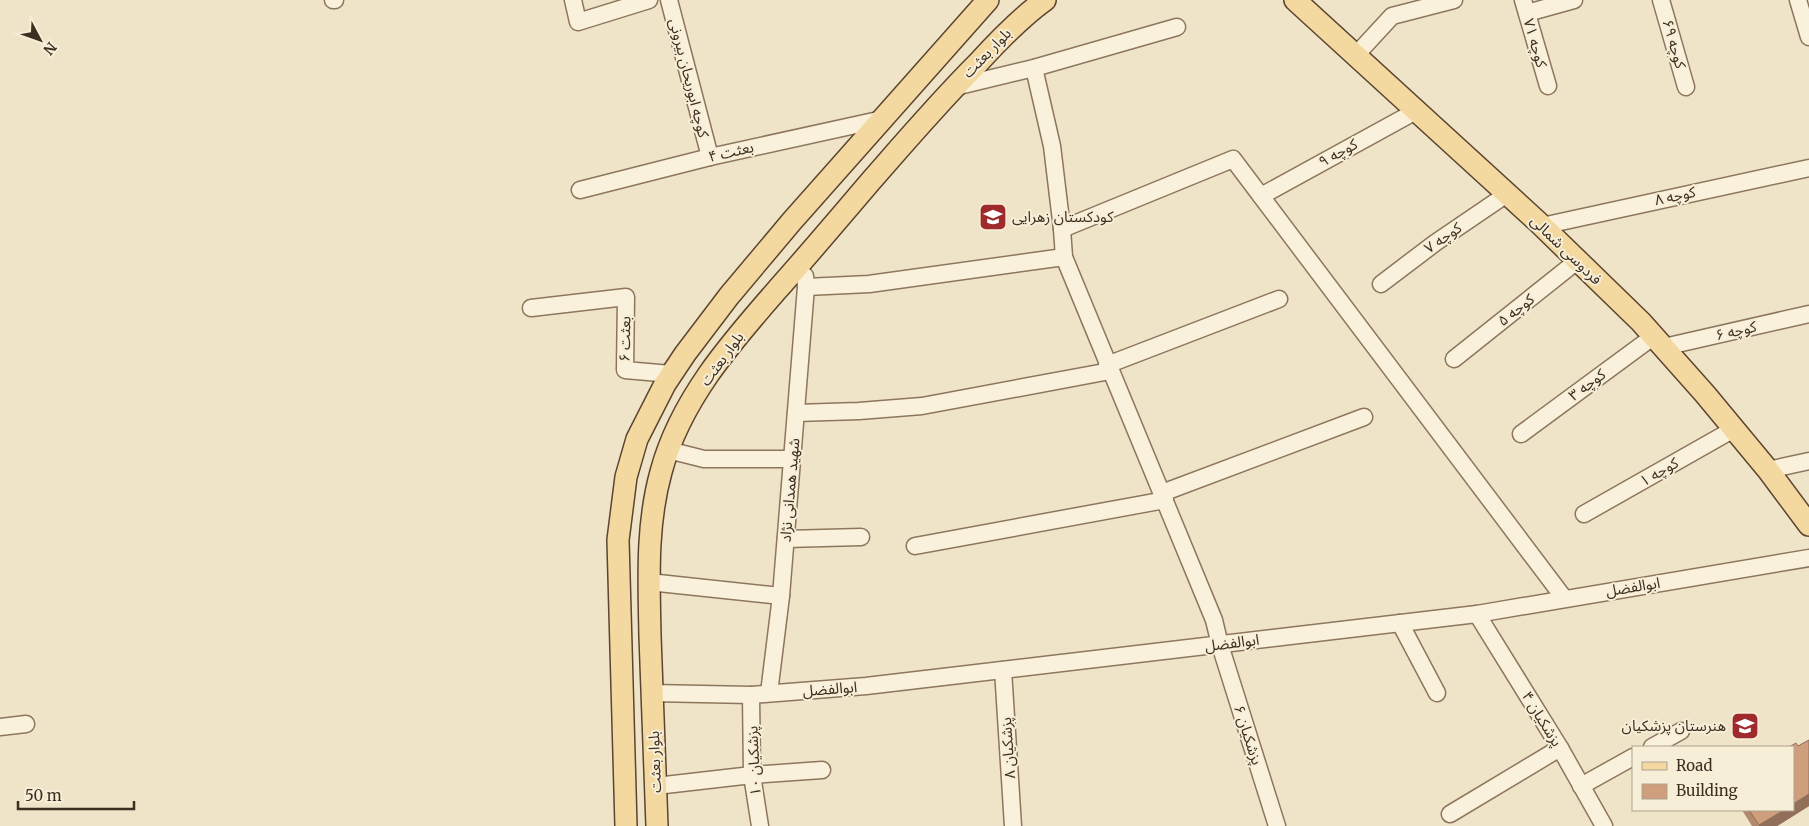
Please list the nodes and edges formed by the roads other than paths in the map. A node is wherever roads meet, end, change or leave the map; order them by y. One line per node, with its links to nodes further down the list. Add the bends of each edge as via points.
1 (573, 0): 2 (street, via 578,22)
2 (649, 0)
3 (669, 0): 22 (street, کوچه ابوریحان بیرونی)
4 (988, 0): 21 (main road, بلوار بعثت)
5 (1045, 0): 18 (main road, بلوار بعثت, via 1025,15)
6 (1295, 0): 15 (main road, فردوسی شمالی)
7 (1454, 0): 12 (street)
8 (1574, 0): 11 (street)
9 (1661, 0): 19 (street, کوچه ۶۹)
10 (1798, 0): 14 (street)
11 (1525, 7): 17 (street, کوچه ۷۱)
12 (1390, 8): 15 (street)
13 (1177, 27): 16 (street)
14 (1809, 37)
15 (1356, 55): 20 (main road, فردوسی شمالی)
16 (1034, 68): 18 (street); 28 (street, پزشکیان ۶, via 1052,146)
17 (1548, 86)
18 (955, 87): 31 (main road, بلوار بعثت)
19 (1686, 87)
20 (1416, 111): 25 (main road, فردوسی شمالی); 26 (street, کوچه ۹)
21 (883, 119): 22 (street, بعثت ۴); 40 (main road, بلوار بعثت, via 749,270)
22 (710, 157): 24 (street, بعثت ۴)
23 (1809, 168): 27 (street, کوچه ۸)
24 (580, 190)
25 (1507, 194): 27 (main road, فردوسی شمالی); 32 (street, کوچه ۷, via 1435,242)
26 (1261, 196): 28 (street, via 1232,158); 58 (street)
27 (1542, 226): 30 (main road, فردوسی شمالی)
28 (1062, 229): 29 (street, پزشکیان ۶)
29 (1064, 257): 33 (street, via 869,284); 39 (street, پزشکیان ۶)
30 (1577, 260): 37 (main road, فردوسی شمالی); 38 (street, کوچه ۵)
31 (802, 261): 33 (street, شهید همدانی نژاد); 45 (main road, بلوار بعثت, via 712,370 684,415)
32 (1381, 284)
33 (806, 287): 41 (street, شهید همدانی نژاد)
34 (1280, 299): 39 (street)
35 (531, 308): 40 (street, بعثت ۶, via 626,297 624,370)
36 (1809, 314): 37 (street, کوچه ۶)
37 (1659, 342): 43 (main road, فردوسی شمالی); 44 (street, کوچه ۳)
38 (1454, 359)
39 (1109, 368): 41 (street, via 922,406); 49 (street, پزشکیان ۶)
40 (671, 374): 78 (main road, بلوار بعثت, via 637,439 619,519)
41 (796, 412): 46 (street, شهید همدانی نژاد)
42 (1364, 417): 49 (street)
43 (1734, 429): 48 (main road, فردوسی شمالی); 50 (street, کوچه ۱)
44 (1521, 434)
45 (668, 450): 46 (street, via 704,460); 56 (main road, بلوار بعثت, via 654,503)
46 (792, 459): 53 (street, شهید همدانی نژاد)
47 (1809, 461): 48 (street)
48 (1768, 470): 51 (main road, فردوسی شمالی)
49 (1163, 497): 54 (street); 61 (street, پزشکیان ۶, via 1214,620)
50 (1584, 514)
51 (1809, 526)
52 (861, 536): 53 (street)
53 (786, 539): 57 (street, شهید همدانی نژاد)
54 (915, 546)
55 (1809, 558): 58 (street, ابوالفضل)
56 (649, 582): 57 (street); 63 (main road, بلوار بعثت)
57 (781, 596): 64 (street, شهید همدانی نژاد)
58 (1564, 598): 59 (street, ابوالفضل)
59 (1477, 614): 60 (street, ابوالفضل); 71 (street, پزشکیان ۴)
60 (1400, 623): 61 (street, ابوالفضل); 65 (street)
61 (1220, 645): 62 (street, ابوالفضل); 82 (street, پزشکیان ۶)
62 (1003, 670): 64 (street, ابوالفضل, via 866,686); 81 (street, پزشکیان ۸)
63 (652, 693): 66 (street, ابوالفضل); 75 (main road, بلوار بعثت)
64 (769, 693): 66 (street, ابوالفضل)
65 (1437, 693)
66 (751, 695): 74 (street, پزشکیان ۱۰)
67 (26, 724): 68 (street)
68 (0, 727)
69 (1681, 731): 70 (street)
70 (1654, 746)
71 (1560, 748): 76 (street, پزشکیان ۴); 77 (street)
72 (1632, 759): 76 (street)
73 (822, 770): 74 (street)
74 (752, 775): 75 (street); 80 (street, پزشکیان ۱۰)
75 (656, 786): 79 (main road, بلوار بعثت)
76 (1581, 786): 83 (street, پزشکیان ۴)
77 (1450, 814)
78 (626, 826)
79 (657, 826)
80 (760, 826)
81 (1013, 826)
82 (1277, 826)
83 (1604, 826)

